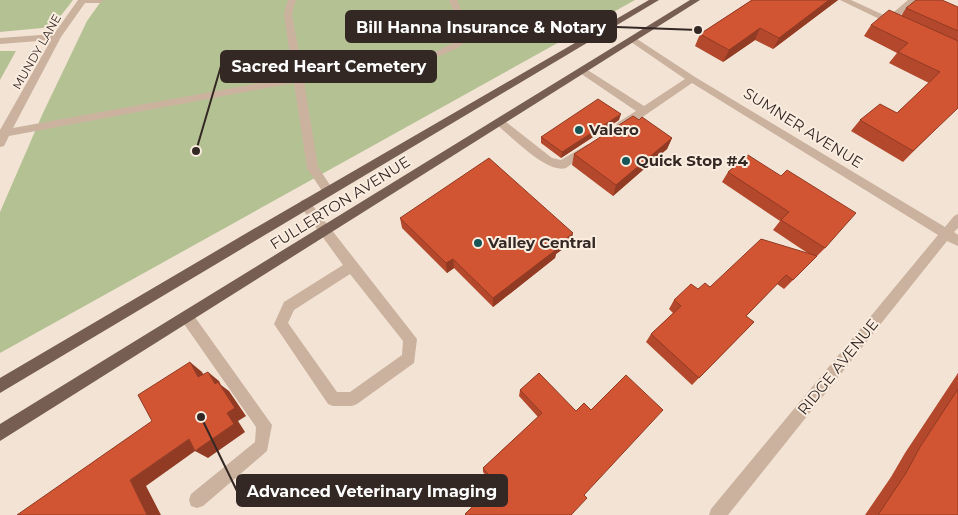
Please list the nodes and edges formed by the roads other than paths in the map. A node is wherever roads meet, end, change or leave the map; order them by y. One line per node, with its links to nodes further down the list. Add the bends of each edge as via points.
1 (82, 0): 2 (street); 11 (street, MUNDY LANE)
2 (100, 0)
3 (292, 0): 15 (street, via 288,14)
4 (453, 0): 15 (street, via 465,28 465,38 454,46 439,53)
5 (655, 0): 23 (main road, FULLERTON AVENUE)
6 (696, 0): 12 (main road, FULLERTON AVENUE)
7 (844, 0): 9 (street)
8 (913, 0): 9 (street)
9 (889, 21): 10 (street)
10 (906, 29)
11 (57, 37): 13 (street); 20 (street, MUNDY LANE)
12 (634, 40): 14 (main road, FULLERTON AVENUE); 16 (street, SUMNER AVENUE)
13 (0, 41)
14 (583, 71): 17 (street); 18 (main road, FULLERTON AVENUE)
15 (299, 79): 20 (street); 23 (street, via 314,168)
16 (692, 79): 17 (street); 27 (street, SUMNER AVENUE)
17 (644, 111): 19 (street)
18 (501, 122): 22 (street, via 548,160 562,165); 26 (main road, FULLERTON AVENUE)
19 (611, 132)
20 (3, 133): 21 (street, MUNDY LANE)
21 (0, 143)
22 (595, 143)
23 (328, 191): 24 (main road, FULLERTON AVENUE)
24 (305, 204): 26 (street); 30 (main road, FULLERTON AVENUE)
25 (958, 218): 27 (street, RIDGE AVENUE)
26 (324, 232): 28 (street); 29 (main road, FULLERTON AVENUE)
27 (952, 238): 33 (street, RIDGE AVENUE)
28 (352, 266): 28 (street, via 410,339 409,358 352,399 333,399 282,324 289,306)
29 (187, 317): 31 (main road, FULLERTON AVENUE); 32 (street, via 264,425 262,446)
30 (0, 386)
31 (0, 433)
32 (197, 500)
33 (717, 515)

